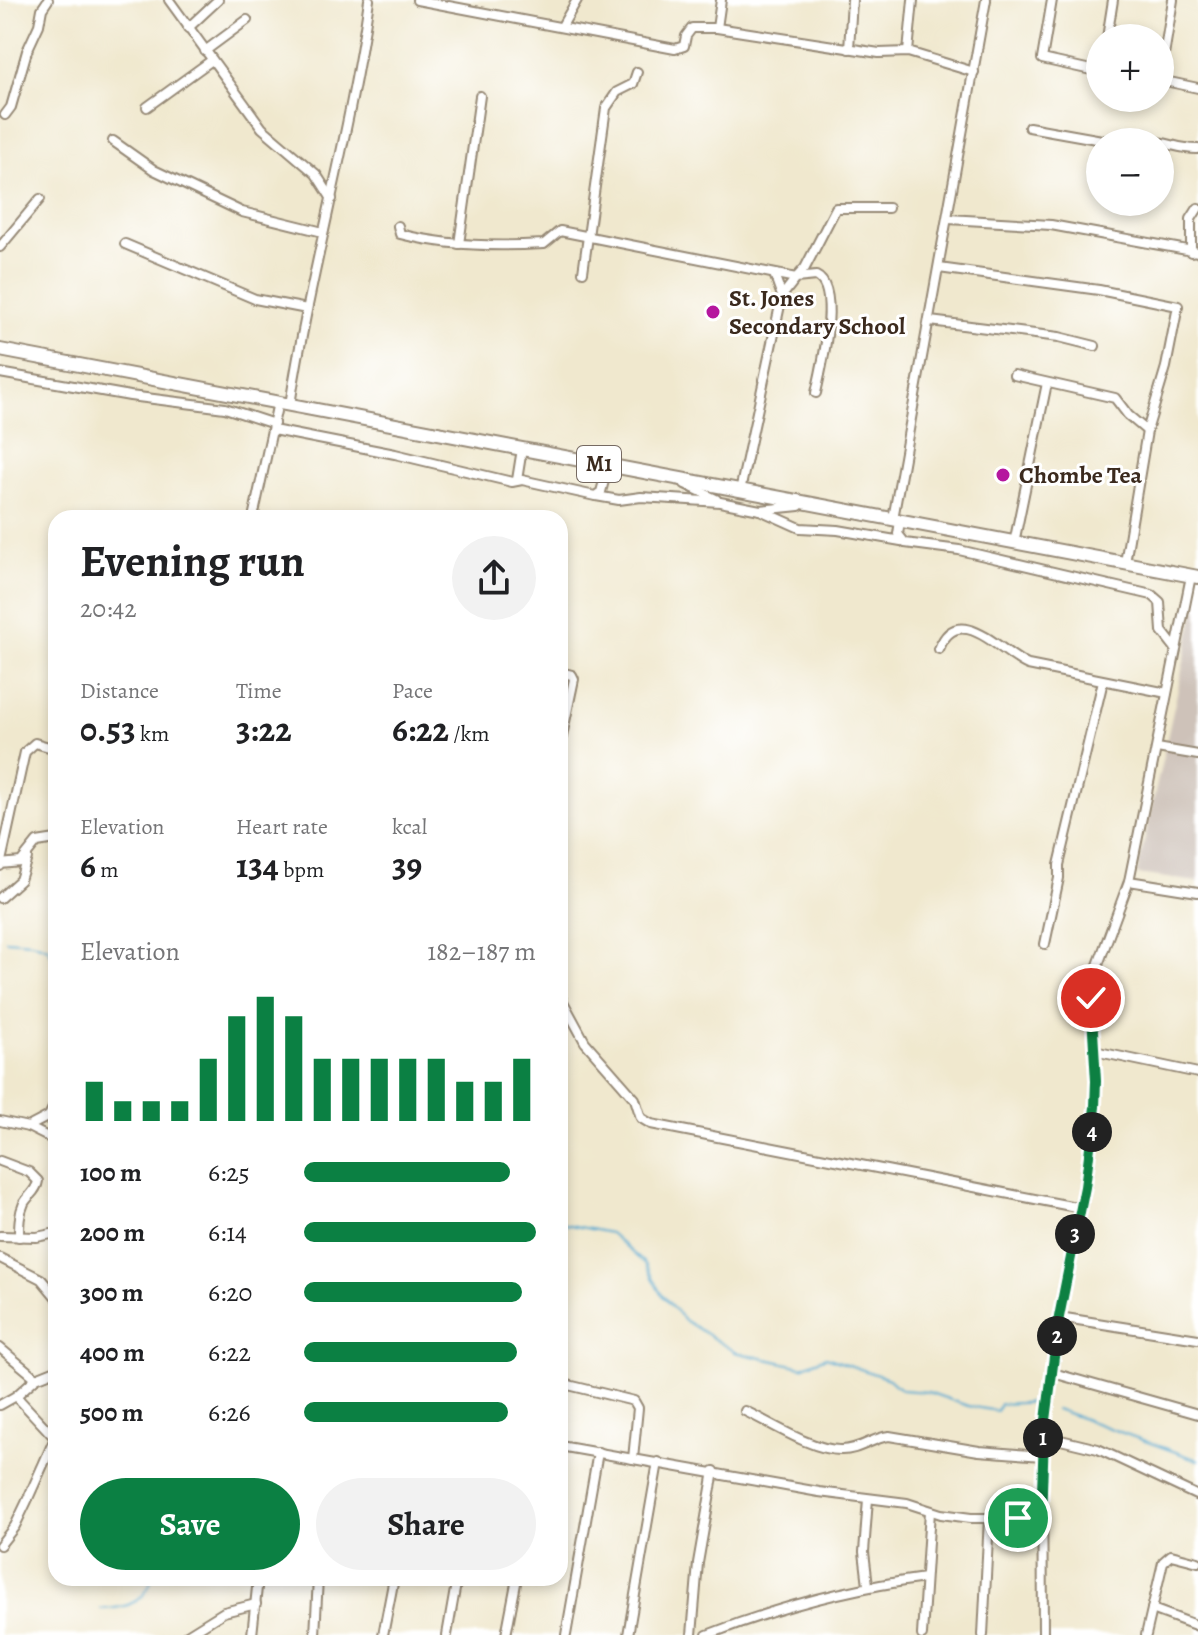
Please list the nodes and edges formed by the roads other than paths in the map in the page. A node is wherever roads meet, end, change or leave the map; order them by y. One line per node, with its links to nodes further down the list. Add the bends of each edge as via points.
1 (48, 0): 31 (street)
2 (169, 0): 18 (street)
3 (218, 0): 18 (street)
4 (369, 0): 38 (street)
5 (417, 0): 17 (street)
6 (577, 0): 17 (street)
7 (721, 0): 19 (street)
8 (852, 0): 20 (street)
9 (913, 0): 22 (street)
10 (986, 0): 26 (street)
11 (1052, 0): 24 (street, via 1042,59)
12 (1113, 0): 15 (street)
13 (1173, 0): 16 (street)
14 (247, 20): 21 (street)
15 (1109, 24)
16 (1169, 24)
17 (562, 26): 19 (street, via 675,49 684,46 692,28)
18 (188, 28): 21 (street)
19 (717, 28): 20 (street)
20 (849, 49): 22 (street)
21 (205, 51): 23 (street)
22 (908, 52): 26 (street)
23 (212, 60): 30 (street); 38 (street, via 262,128 316,174)
24 (1086, 69)
25 (637, 72): 44 (street, via 633,84 617,92 606,108)
26 (974, 72): 41 (street)
27 (1174, 83): 28 (street)
28 (1198, 88)
29 (480, 96): 46 (street)
30 (147, 107)
31 (5, 115)
32 (1029, 127): 33 (street)
33 (1086, 137)
34 (113, 141): 43 (street, via 154,170 234,208)
35 (1174, 145): 36 (street)
36 (1198, 149)
37 (40, 199): 47 (street)
38 (332, 200): 43 (street)
39 (888, 208): 52 (street, via 836,208)
40 (1198, 208): 48 (street, via 1191,219)
41 (948, 219): 48 (street, via 1051,225); 49 (street)
42 (398, 226): 46 (street, via 400,234)
43 (323, 232): 54 (street)
44 (590, 236): 46 (street, via 560,231 544,244); 50 (street); 51 (street)
45 (125, 244): 54 (street, via 236,292)
46 (459, 244)
47 (0, 247)
48 (1194, 252)
49 (939, 268): 55 (street); 64 (street, via 1178,306)
50 (583, 272)
51 (774, 274): 52 (street); 53 (street)
52 (796, 278): 53 (street); 61 (street, via 822,279 828,292)
53 (782, 296): 69 (street)
54 (307, 309): 62 (street)
55 (930, 321): 56 (street); 75 (street)
56 (1095, 346)
57 (0, 350): 62 (highway, M1)
58 (0, 373): 63 (street, via 225,408)
59 (1014, 375): 60 (street)
60 (1047, 383): 64 (street, via 1115,398); 77 (street)
61 (816, 393)
62 (284, 404): 63 (street); 65 (highway, M1)
63 (273, 427): 68 (street); 73 (street)
64 (1147, 431): 78 (street)
65 (522, 449): 66 (highway, M1); 68 (street)
66 (608, 466): 67 (highway, M1); 70 (street)
67 (671, 478): 69 (highway, M1); 71 (street)
68 (517, 480): 70 (street)
69 (740, 491): 72 (highway, M1)
70 (595, 496): 71 (street)
71 (720, 502): 74 (street)
72 (819, 506): 74 (street); 75 (highway, M1)
73 (255, 510)
74 (760, 510): 76 (street, via 792,526)
75 (896, 520): 76 (street); 77 (highway, M1)
76 (901, 541): 81 (street, via 1152,595 1160,602 1162,631)
77 (1014, 543): 78 (highway, M1)
78 (1125, 563): 79 (highway, M1)
79 (1195, 576): 81 (street)
80 (939, 649): 83 (street, via 943,638 955,631 976,631 1028,665)
81 (1176, 649): 84 (street)
82 (568, 674): 85 (street, via 574,679)
83 (1103, 681): 84 (street); 95 (street)
84 (1167, 693): 87 (street)
85 (568, 708)
86 (48, 747): 91 (street, via 35,743 25,752)
87 (1157, 748): 88 (street); 92 (street)
88 (1198, 755)
89 (48, 840): 90 (street, via 37,842)
90 (27, 858): 91 (street); 94 (street, via 20,880)
91 (0, 865)
92 (1129, 881): 93 (street); 97 (street, via 1093,982)
93 (1198, 892)
94 (0, 898)
95 (1045, 944)
96 (568, 1011): 104 (street, via 585,1042 635,1099 641,1118 651,1124)
97 (1094, 1051): 98 (street); 104 (street, via 1095,1107)
98 (1198, 1073)
99 (48, 1117): 101 (street)
100 (0, 1121): 101 (street)
101 (28, 1127): 102 (street)
102 (48, 1137)
103 (0, 1161): 107 (street, via 38,1181 24,1205)
104 (1081, 1208): 110 (street)
105 (0, 1236): 107 (street)
106 (48, 1236): 107 (street)
107 (19, 1237)
108 (0, 1258): 109 (street)
109 (48, 1287)
110 (1059, 1317): 111 (street); 114 (street)
111 (1198, 1339)
112 (0, 1348): 115 (street)
113 (48, 1373): 115 (street)
114 (1053, 1373): 120 (street); 122 (street)
115 (36, 1378): 117 (street)
116 (568, 1385): 128 (street, via 634,1401 638,1408)
117 (16, 1396): 118 (street); 121 (street)
118 (0, 1405)
119 (745, 1411): 126 (street, via 788,1434 840,1450 889,1436)
120 (1198, 1414)
121 (48, 1429)
122 (1044, 1436): 126 (street); 131 (street, via 1098,1449)
123 (568, 1447): 124 (street)
124 (598, 1452): 128 (street); 155 (street)
125 (48, 1453): 127 (street)
126 (1042, 1456): 135 (street)
127 (46, 1458): 136 (street, via 15,1526)
128 (633, 1459): 129 (street)
129 (658, 1462): 130 (street); 156 (street)
130 (714, 1471): 132 (street); 157 (street)
131 (1198, 1496)
132 (868, 1499): 133 (street); 139 (street)
133 (930, 1511): 134 (street); 138 (street)
134 (989, 1518): 135 (street); 161 (street)
135 (1041, 1518): 162 (street)
136 (0, 1545)
137 (1198, 1562): 146 (street, via 1176,1554 1163,1562)
138 (925, 1578): 139 (street); 160 (street)
139 (868, 1585): 147 (street)
140 (257, 1586): 145 (street)
141 (318, 1586): 151 (street)
142 (392, 1586): 152 (street)
143 (456, 1586): 153 (street)
144 (515, 1586): 154 (street)
145 (256, 1604): 149 (street, via 224,1612); 150 (street)
146 (1152, 1609): 148 (street); 163 (street)
147 (738, 1623): 158 (street); 159 (street)
148 (1198, 1626)
149 (187, 1635)
150 (252, 1635)
151 (315, 1635)
152 (383, 1635)
153 (447, 1635)
154 (506, 1635)
155 (566, 1635)
156 (628, 1635)
157 (692, 1635)
158 (707, 1635)
159 (742, 1635)
160 (922, 1635)
161 (983, 1635)
162 (1043, 1635)
163 (1146, 1635)

